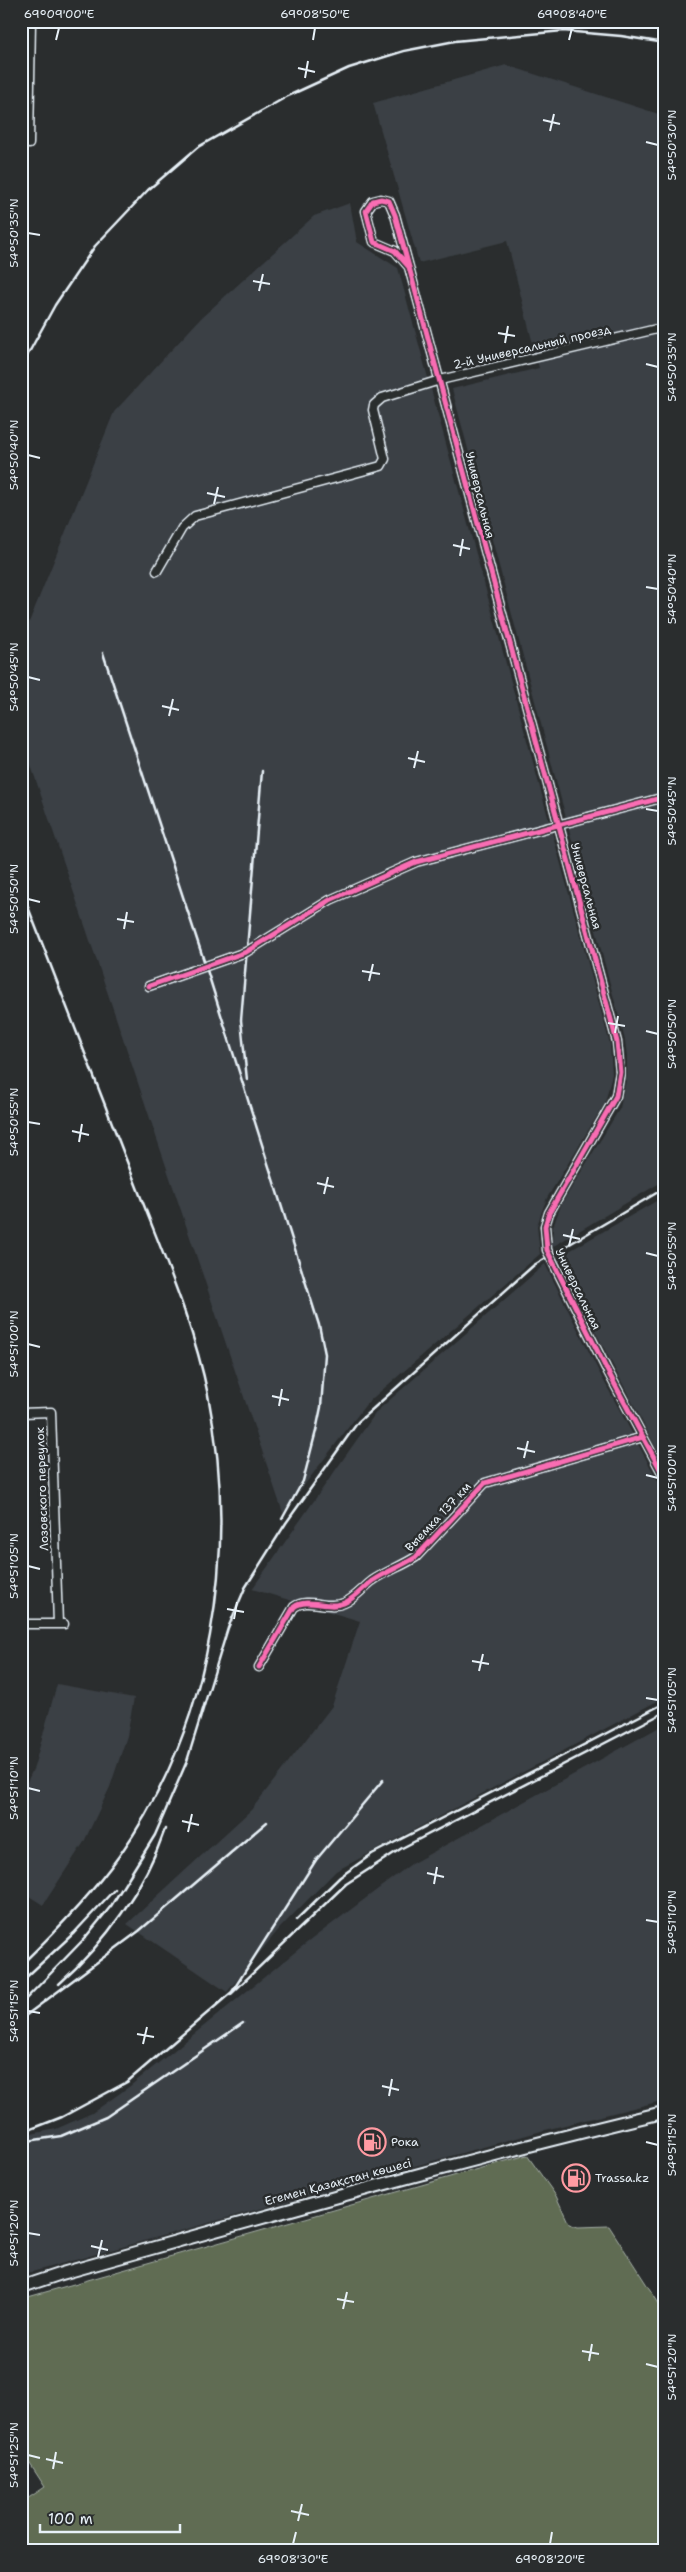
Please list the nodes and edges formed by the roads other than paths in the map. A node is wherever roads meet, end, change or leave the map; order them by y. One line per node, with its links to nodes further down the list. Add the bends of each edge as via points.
1 (31, 21): 2 (street)
2 (29, 144)
3 (409, 267): 3 (street, Универсальная, via 392,204 381,199 372,201 366,211 372,238 379,245 395,251); 5 (street, Универсальная)
4 (665, 327): 5 (street, 2-й Универсальный проезд)
5 (440, 380): 6 (street, 2-й Универсальный проезд, via 382,398 374,405 385,459 381,466 195,516 182,528); 8 (street, Универсальная)
6 (157, 571)
7 (665, 797): 8 (street)
8 (559, 823): 9 (street, via 416,862 330,900 246,952); 11 (street, Универсальная, via 617,1042 620,1072 612,1104 549,1213 545,1238 554,1265)
9 (149, 986)
10 (21, 1412): 13 (street, Лозовского переулок, via 51,1412 61,1624)
11 (643, 1437): 12 (street, Универсальная); 14 (street, Выемка 137 км, via 485,1483 411,1560 373,1580 344,1604 299,1603 294,1606)
12 (665, 1478)
13 (21, 1624)
14 (259, 1667)
15 (665, 2112): 16 (main road, Егемен Қазақстан көшесі, via 363,2189)
16 (21, 2287)

